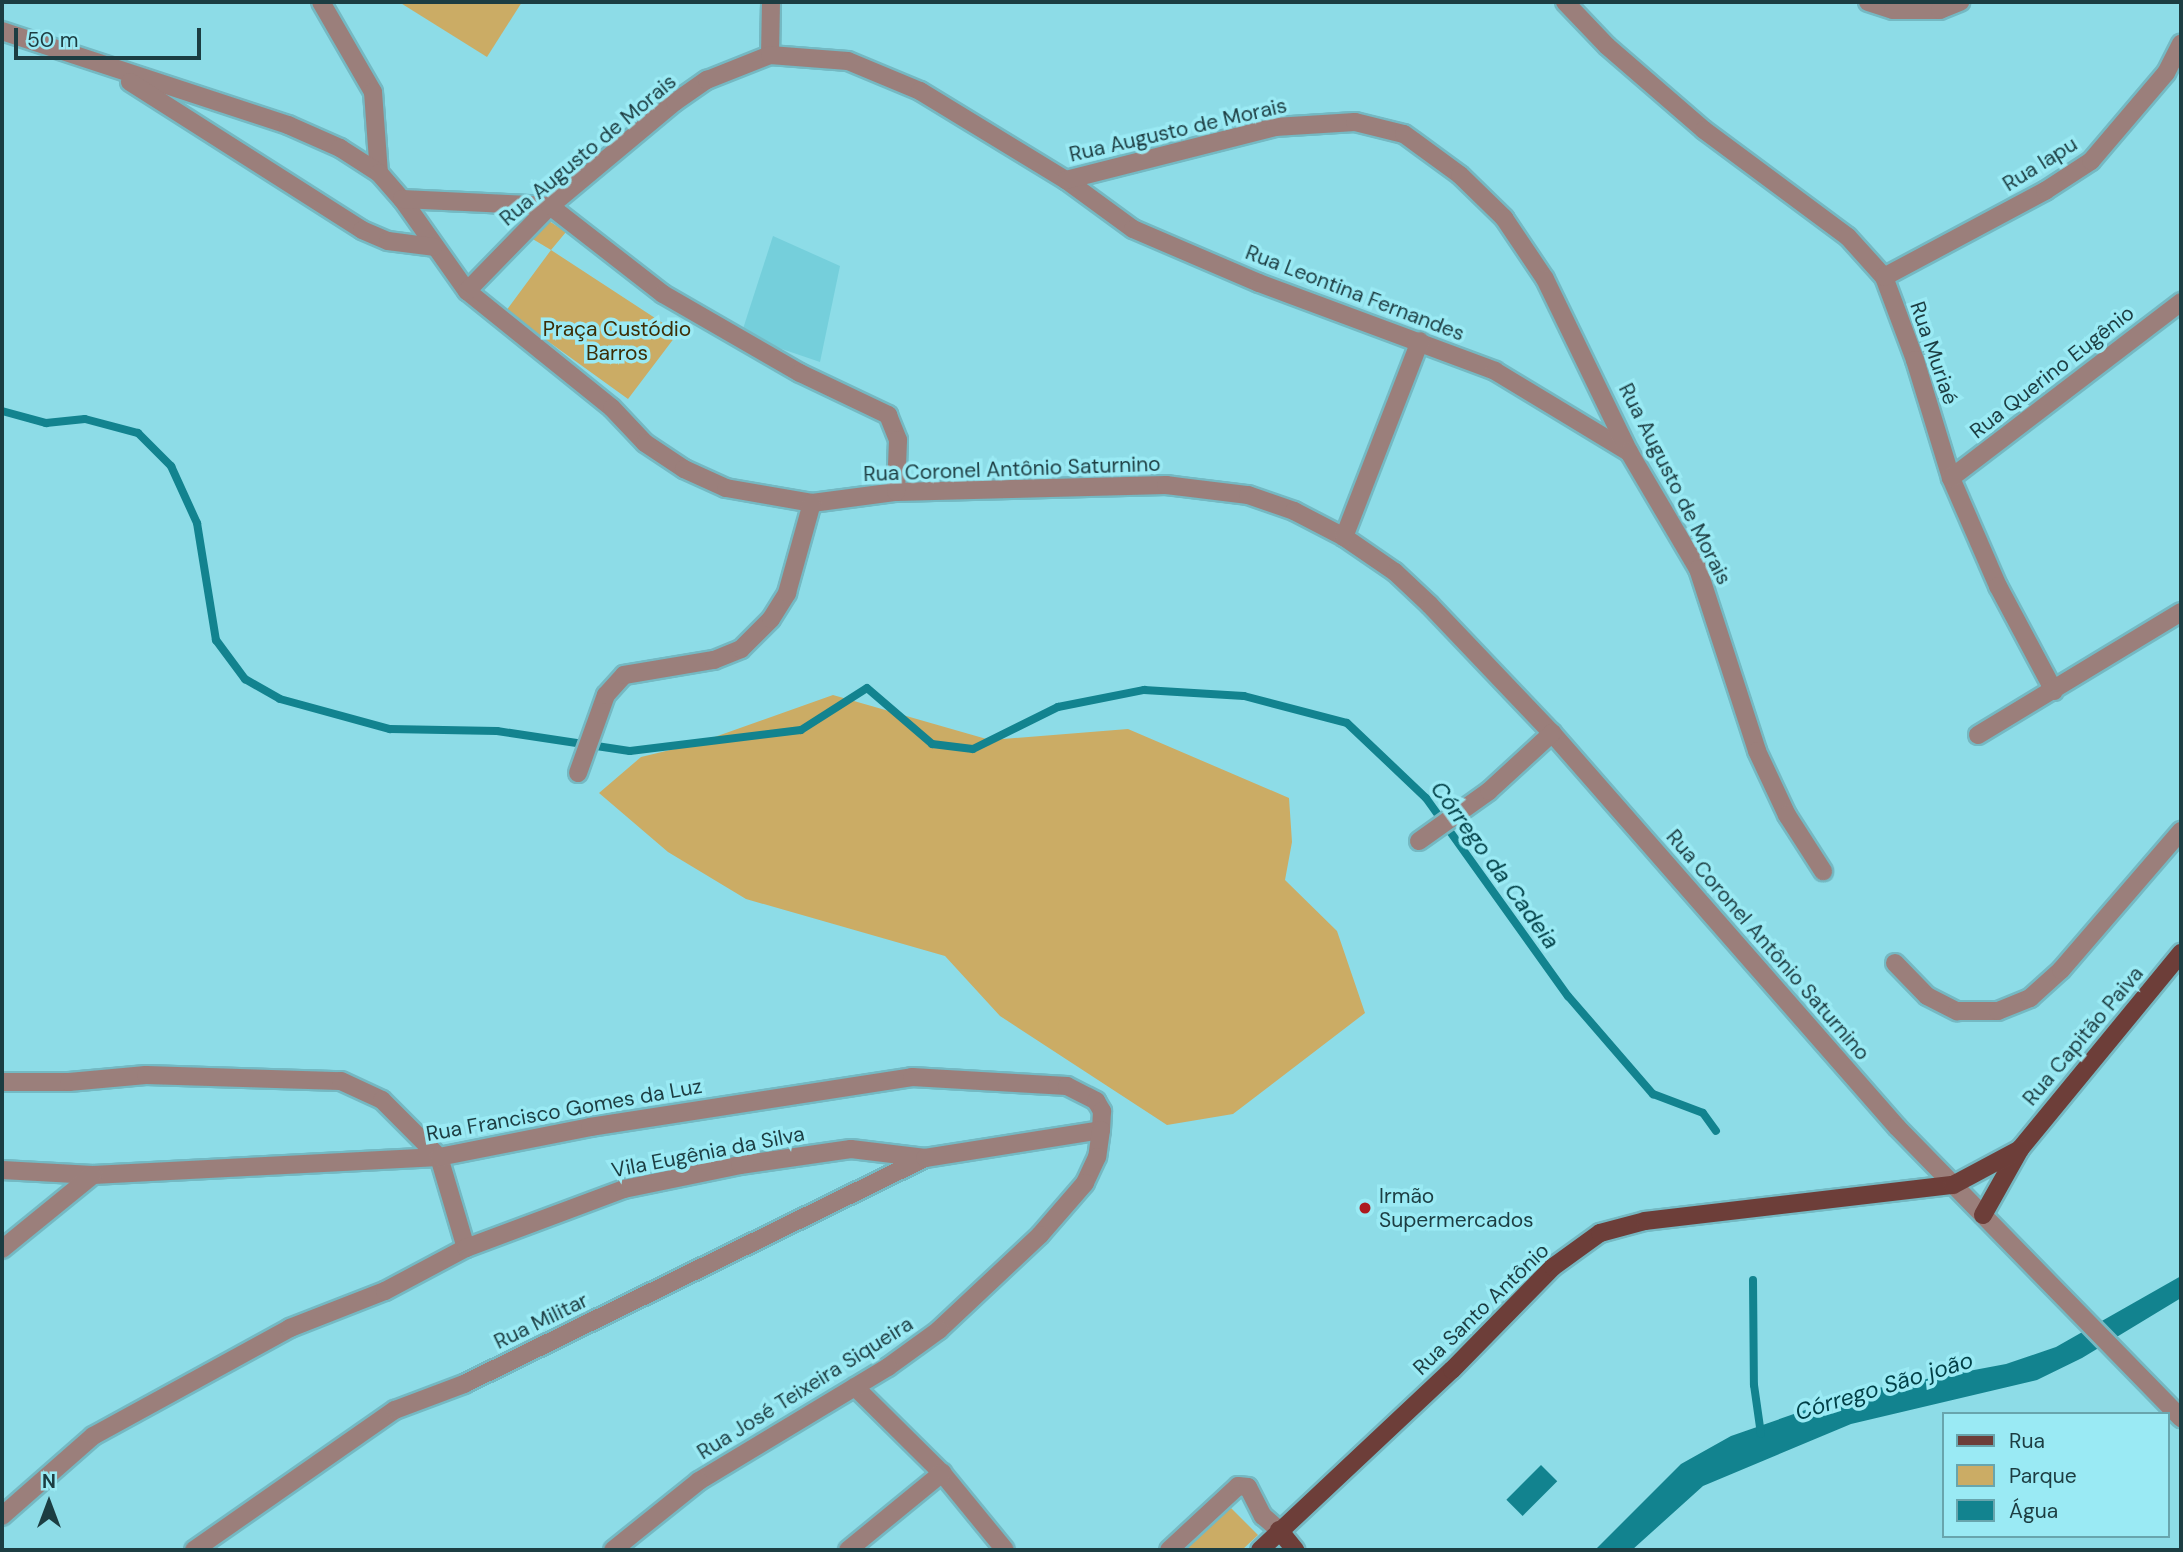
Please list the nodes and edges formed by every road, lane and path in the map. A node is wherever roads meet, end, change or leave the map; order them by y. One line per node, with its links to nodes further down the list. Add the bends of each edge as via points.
1 (321, 2): 10 (street, via 373,92)
2 (771, 2): 8 (street)
3 (1565, 2): 15 (street, Rua Muriaé, via 1607,46 1704,130 1848,237)
4 (1868, 2): 5 (street, via 1893,10 1940,10)
5 (1960, 2)
6 (2, 31): 9 (street, Rua Coronel Antônio Saturnino)
7 (2181, 44): 15 (street, Rua Iapu, via 2166,73 2091,160 2045,191)
8 (770, 55): 11 (street, Rua Augusto de Morais, via 848,61 919,91); 13 (street, Rua Augusto de Morais, via 707,80)
9 (115, 71): 10 (street, Rua Coronel Antônio Saturnino, via 288,125 340,148); 14 (street, Rua Coronel Antônio Saturnino, via 362,230 388,241)
10 (379, 173): 12 (street, Rua Coronel Antônio Saturnino)
11 (1066, 180): 18 (street, Rua Leontina Fernandes, via 1133,229 1259,283); 19 (street, Rua Augusto de Morais, via 1275,127 1355,122 1404,134 1460,175 1504,218 1545,279)
12 (402, 199): 13 (street); 14 (street, Rua Coronel Antônio Saturnino)
13 (551, 206): 16 (street, Rua Augusto de Morais); 21 (street, via 674,300 800,373 888,415 898,440)
14 (434, 247): 16 (street, Rua Coronel Antônio Saturnino)
15 (1884, 277): 20 (street, Rua Muriaé)
16 (467, 291): 22 (street, Rua Coronel Antônio Saturnino, via 612,408 645,443 684,469 726,488)
17 (2181, 302): 20 (street, Rua Querino Eugênio)
18 (1420, 341): 19 (street, Rua Leontina Fernandes, via 1495,370); 23 (street)
19 (1629, 452): 31 (street, Rua Augusto de Morais, via 1698,569 1756,751 1787,815)
20 (1951, 478): 25 (street, Rua Muriaé, via 1998,586)
21 (896, 492): 22 (street, Rua Coronel Antônio Saturnino); 23 (street, Rua Coronel Antônio Saturnino, via 1166,485 1248,495 1294,511)
22 (811, 503): 28 (street, via 787,593 771,619 741,649 714,660 624,675 606,695)
23 (1344, 537): 26 (street, Rua Coronel Antônio Saturnino, via 1395,572)
24 (2181, 612): 25 (street)
25 (2054, 691): 27 (street)
26 (1552, 733): 30 (street, via 1488,792); 41 (street, Rua Coronel Antônio Saturnino, via 1798,1017)
27 (1978, 735)
28 (578, 773)
29 (2181, 831): 33 (street, via 2061,970 2030,998 1998,1011 1957,1011 1927,996)
30 (1419, 841)
31 (1824, 871)
32 (2181, 953): 36 (main road, Rua Capitão Paiva)
33 (1895, 963)
34 (2, 1082): 37 (street, via 146,1075 341,1081 382,1100)
35 (1101, 1130): 37 (street, Rua Francisco Gomes da Luz, via 1102,1111 1096,1101 1067,1086 912,1077 590,1127); 38 (street); 45 (street, Rua José Teixeira Siqueira, via 1097,1157 1085,1183 1040,1235 939,1331)
36 (2020, 1149): 41 (main road); 42 (main road)
37 (439, 1157): 40 (street, Rua Francisco Gomes da Luz); 43 (street)
38 (925, 1158): 43 (street, Vila Eugênia da Silva, via 851,1149 740,1165 624,1189); 50 (street, Rua Militar, via 464,1384 395,1410)
39 (2, 1170): 40 (street, Rua Francisco Gomes da Luz)
40 (93, 1175): 44 (street)
41 (1953, 1185): 42 (street, Rua Coronel Antônio Saturnino); 49 (main road, Rua Santo Antônio, via 1645,1220 1600,1233 1553,1267 1452,1370)
42 (1983, 1215): 46 (street, Rua Coronel Antônio Saturnino)
43 (466, 1248): 48 (street, Vila Eugênia da Silva, via 385,1291 290,1328 93,1436)
44 (2, 1249)
45 (855, 1387): 47 (street); 51 (street, Rua José Teixeira Siqueira, via 699,1481)
46 (2181, 1418)
47 (942, 1473): 52 (street); 53 (street)
48 (2, 1516)
49 (1279, 1530): 54 (street, via 1263,1516 1248,1487 1238,1486); 55 (main road, Rua Santo Antônio); 56 (main road)
50 (194, 1550)
51 (613, 1550)
52 (848, 1550)
53 (1005, 1550)
54 (1169, 1550)
55 (1260, 1550)
56 (1294, 1550)

